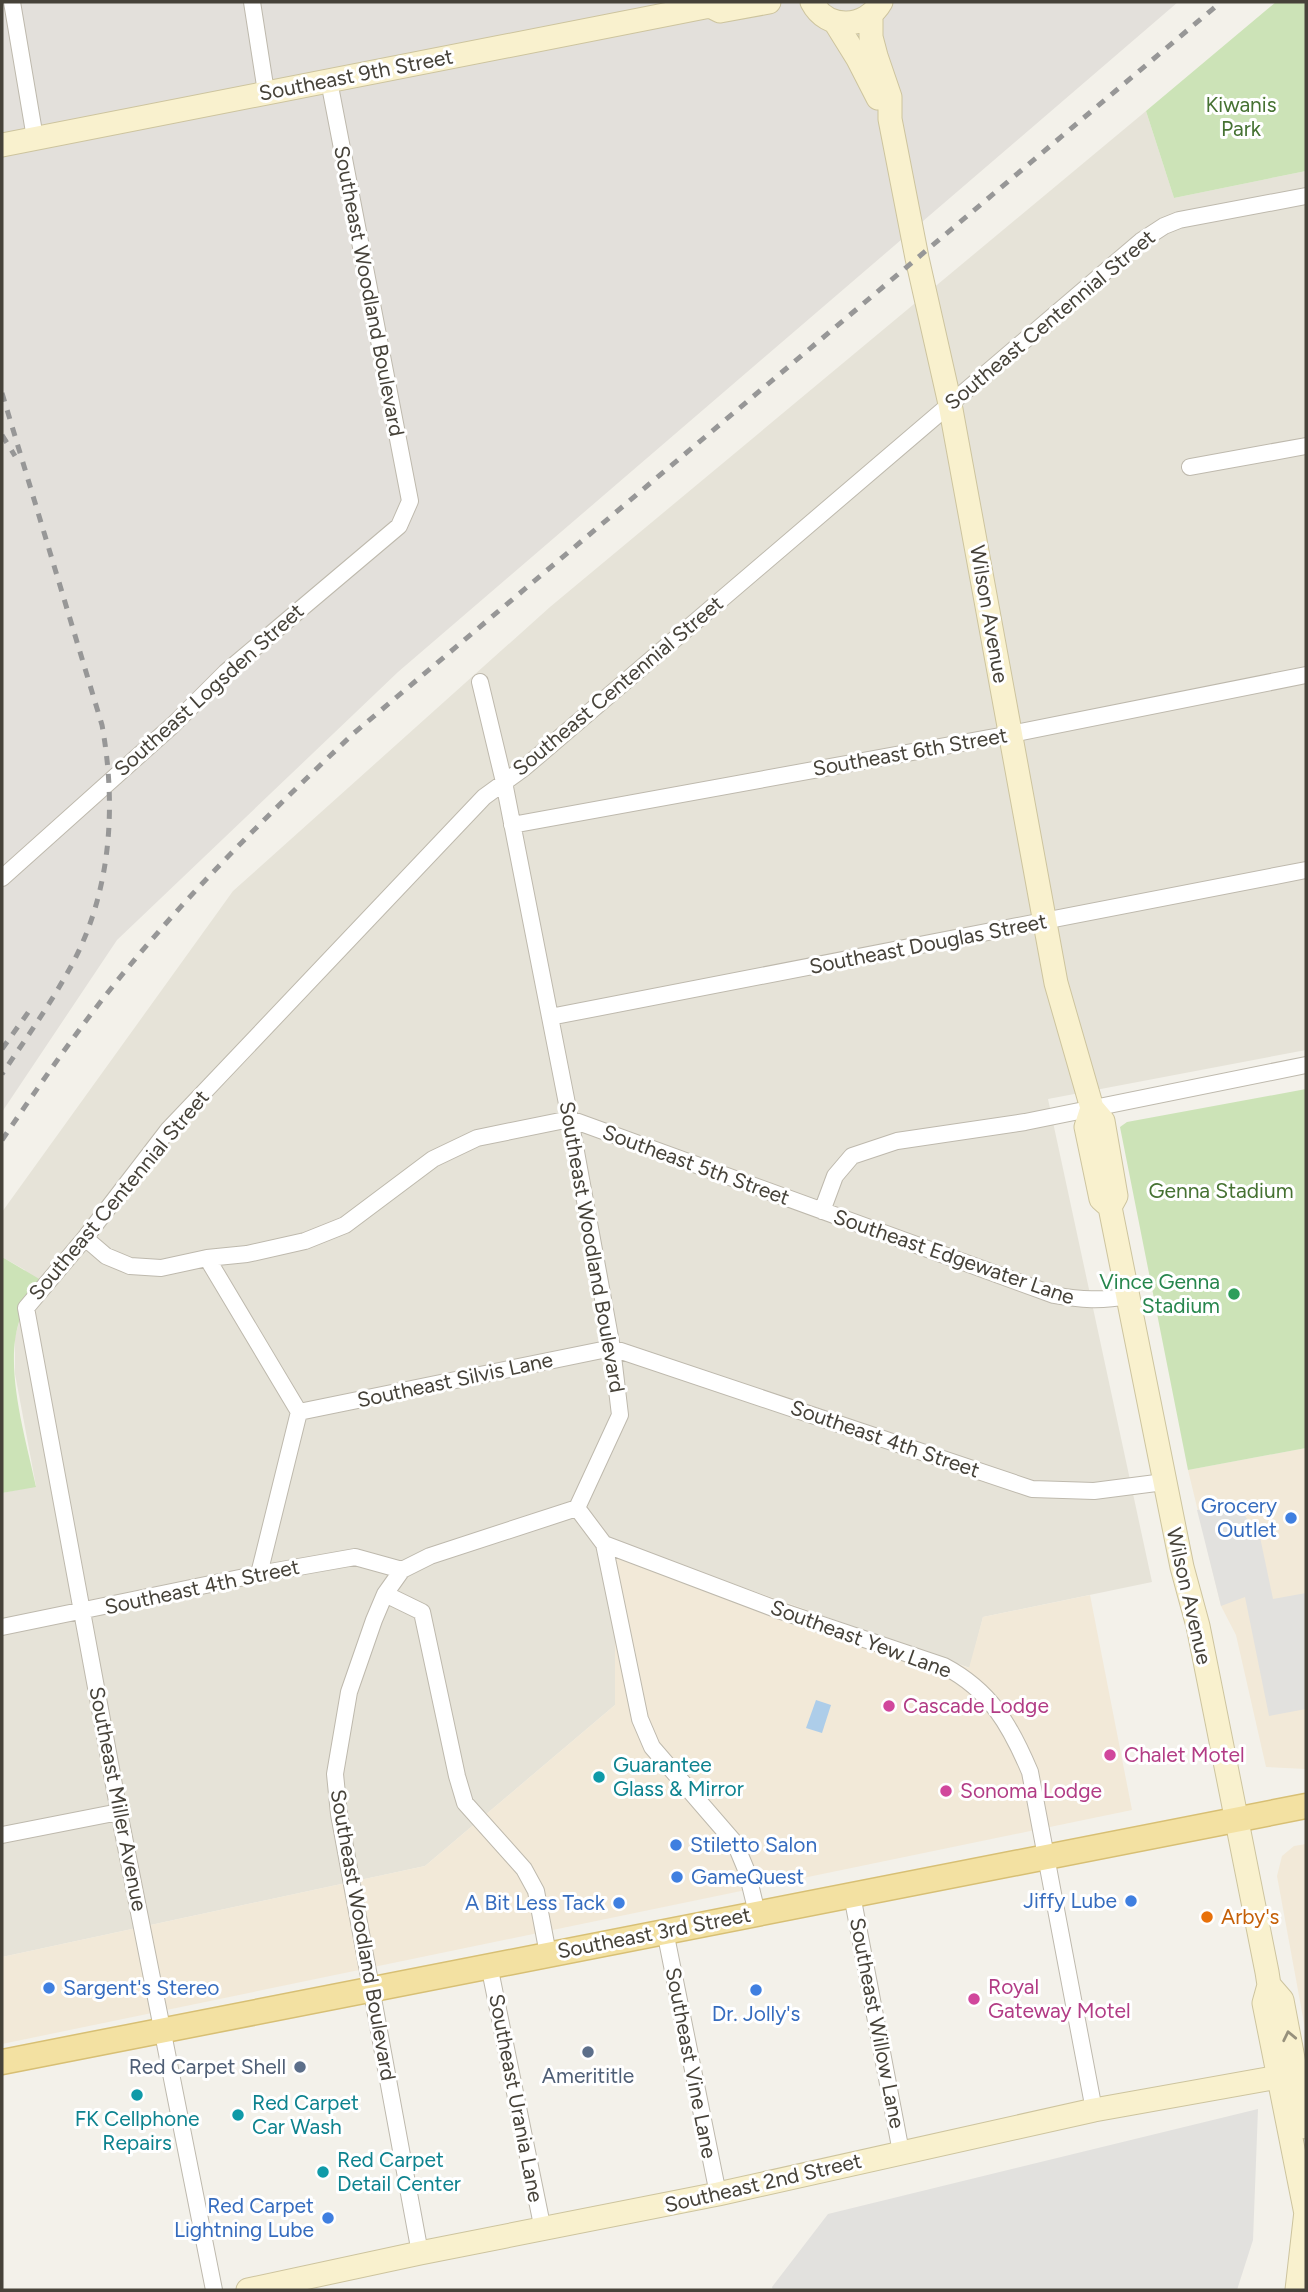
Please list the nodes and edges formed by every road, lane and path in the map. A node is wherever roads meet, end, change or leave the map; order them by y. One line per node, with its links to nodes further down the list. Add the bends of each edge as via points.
1 (12, 2): 11 (street)
2 (252, 2): 9 (street)
3 (769, 2): 4 (street, Southeast 9th Street, via 720,10)
4 (712, 4): 8 (street, Southeast 9th Street)
5 (807, 4): 7 (street)
6 (880, 6): 7 (street, via 860,21); 10 (street, Wilson Avenue, via 874,46 890,97)
7 (835, 22): 10 (street, Wilson Avenue)
8 (329, 81): 9 (street, Southeast 9th Street); 17 (street, Southeast Woodland Boulevard)
9 (266, 93): 11 (street, Southeast 9th Street)
10 (890, 119): 14 (street, Wilson Avenue)
11 (34, 138): 12 (street, Southeast 9th Street)
12 (2, 145)
13 (1306, 196): 14 (street, Southeast Centennial Street, via 1164,226)
14 (950, 404): 20 (street, Wilson Avenue); 21 (street, Southeast Centennial Street)
15 (1306, 446): 16 (street)
16 (1190, 467)
17 (410, 501): 24 (street, Southeast Logsden Street, via 399,526 236,663)
18 (1306, 675): 20 (street, Southeast 6th Street)
19 (480, 682): 21 (street, Southeast Woodland Boulevard)
20 (1011, 733): 22 (street, Southeast 6th Street); 25 (street, Wilson Avenue)
21 (504, 782): 22 (street, Southeast Woodland Boulevard); 31 (street, Southeast Centennial Street, via 484,797 168,1130)
22 (512, 825): 26 (street, Southeast Woodland Boulevard)
23 (1306, 870): 25 (street, Southeast Douglas Street)
24 (2, 878)
25 (1046, 922): 26 (street, Southeast Douglas Street); 28 (street, Wilson Avenue, via 1056,983)
26 (550, 1017): 29 (street, Southeast Woodland Boulevard)
27 (1306, 1065): 28 (street)
28 (1092, 1108): 30 (street, via 897,1141 852,1156 835,1176); 33 (street, Wilson Avenue, via 1086,1126)
29 (570, 1119): 30 (street, Southeast 5th Street); 32 (street, via 477,1138 433,1159 345,1225 315,1237 247,1254); 35 (street, Southeast Woodland Boulevard)
30 (822, 1211): 33 (street, Southeast Edgewater Lane, via 1054,1295 1084,1301)
31 (85, 1238): 32 (street, via 106,1256 130,1266 160,1268); 34 (street, Southeast Centennial Street)
32 (207, 1258): 36 (street)
33 (1129, 1296): 37 (street, Wilson Avenue)
34 (26, 1308): 43 (street, Southeast Miller Avenue)
35 (612, 1348): 36 (street, Southeast Silvis Lane); 37 (street, Southeast 4th Street, via 1032,1489 1094,1491); 38 (street, Southeast Woodland Boulevard, via 621,1415)
36 (299, 1412): 41 (street)
37 (1164, 1482): 47 (street, Wilson Avenue)
38 (577, 1508): 39 (street); 40 (street, via 430,1556)
39 (604, 1544): 49 (street, Southeast Yew Lane, via 960,1675 987,1698 1014,1735 1030,1772); 51 (street, via 640,1719 652,1747 735,1843)
40 (402, 1570): 41 (street, Southeast 4th Street, via 355,1557); 42 (street, Southeast Woodland Boulevard)
41 (259, 1574): 43 (street, Southeast 4th Street)
42 (386, 1594): 53 (street, via 422,1612 465,1803 524,1869 536,1891); 55 (street, Southeast Woodland Boulevard, via 349,1692 335,1774)
43 (81, 1612): 44 (street, Southeast 4th Street); 46 (street, Southeast Miller Avenue)
44 (2, 1627)
45 (1306, 1806): 47 (main road, Southeast 3rd Street)
46 (119, 1812): 48 (street); 56 (street, Southeast Miller Avenue)
47 (1238, 1819): 49 (main road, Southeast 3rd Street); 58 (street, Wilson Avenue, via 1269,1985 1264,2003)
48 (2, 1835)
49 (1045, 1857): 50 (main road, Southeast 3rd Street); 59 (street, Southeast Yew Lane)
50 (852, 1895): 51 (main road, Southeast 3rd Street); 61 (street, Southeast Willow Lane)
51 (757, 1913): 52 (main road, Southeast 3rd Street)
52 (665, 1931): 53 (main road, Southeast 3rd Street); 63 (street, Southeast Vine Lane)
53 (548, 1954): 54 (main road, Southeast 3rd Street)
54 (489, 1965): 55 (main road, Southeast 3rd Street); 65 (street, Southeast Urania Lane)
55 (371, 1988): 56 (main road, Southeast 3rd Street); 66 (street, Southeast Woodland Boulevard)
56 (164, 2029): 57 (main road, Southeast 3rd Street); 67 (street, Southeast Miller Avenue)
57 (2, 2062)
58 (1294, 2078): 59 (street, Southeast 2nd Street); 60 (street, Wilson Avenue); 62 (street, via 1289,2089); 64 (street, Wilson Avenue)
59 (1094, 2110): 61 (street, Southeast 2nd Street)
60 (1306, 2127)
61 (901, 2152): 63 (street, Southeast 2nd Street)
62 (1306, 2174)
63 (718, 2194): 65 (street, Southeast 2nd Street)
64 (1306, 2212): 69 (street, Wilson Avenue)
65 (543, 2230): 66 (street, Southeast 2nd Street)
66 (420, 2253): 68 (street, Southeast 2nd Street)
67 (214, 2290)
68 (248, 2290)
69 (1297, 2290)

